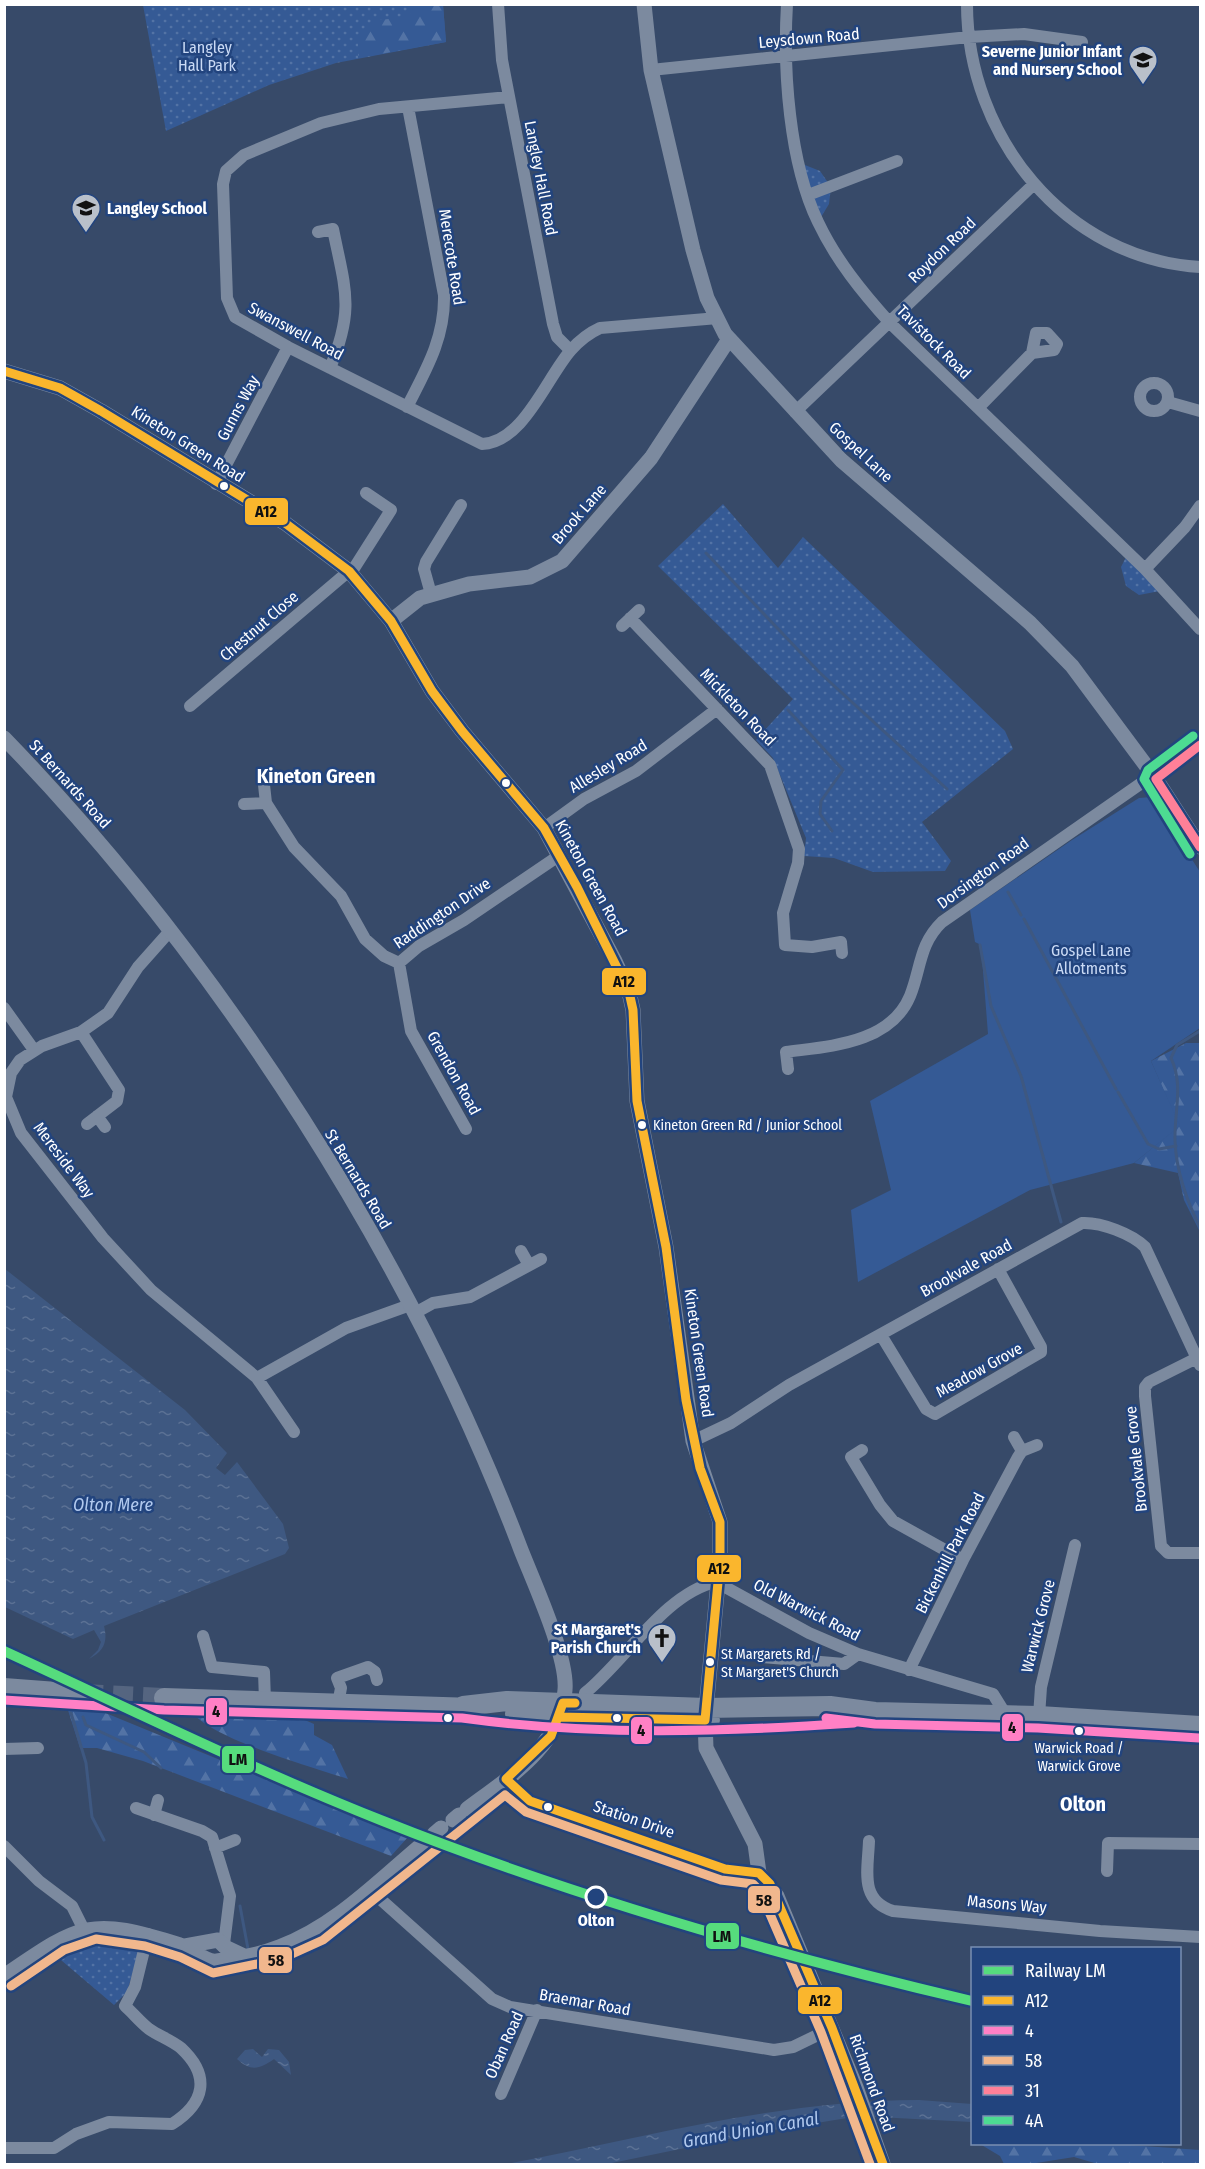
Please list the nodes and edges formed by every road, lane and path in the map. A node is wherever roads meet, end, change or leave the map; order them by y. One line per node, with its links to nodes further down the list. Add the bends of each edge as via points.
1 (498, 4): 9 (street, Langley Hall Road)
2 (644, 4): 8 (street, Gospel Lane)
3 (787, 4): 7 (street, Tavistock Road)
4 (967, 4): 5 (street)
5 (969, 37): 6 (street, Leysdown Road, via 1024,34); 7 (street, Leysdown Road); 12 (street, via 985,105 1005,146)
6 (1082, 42)
7 (785, 57): 8 (street, Leysdown Road); 13 (street, Tavistock Road, via 792,122)
8 (651, 70): 16 (street, Gospel Lane, via 693,250 707,298)
9 (509, 97): 10 (street, Swanswell Road); 20 (street, Langley Hall Road, via 553,324 557,337)
10 (408, 106): 19 (street, Swanswell Road, via 321,123 244,154 226,171 223,196 230,311 241,322); 25 (street, Merecote Road, via 444,295 444,314 438,346)
11 (897, 161): 13 (street)
12 (1033, 185): 15 (street, via 1080,224 1118,247 1157,261); 17 (street, Roydon Road)
13 (808, 195): 17 (street, Tavistock Road, via 832,248 863,293)
14 (318, 232): 22 (street, via 333,229 347,301 341,340)
15 (1200, 267)
16 (718, 318): 18 (street, Gospel Lane); 20 (street, Swanswell Road, via 600,328)
17 (890, 323): 26 (street, Tavistock Road); 28 (street, Roydon Road)
18 (729, 339): 28 (street, Gospel Lane); 35 (street, Brook Lane, via 667,436 570,554 530,577 469,584)
19 (288, 347): 22 (street, Swanswell Road); 29 (street, Gunns Way)
20 (570, 350): 25 (street, Swanswell Road, via 525,416 498,442 471,441)
21 (1032, 353): 26 (street)
22 (330, 368): 25 (street, Swanswell Road)
23 (4, 371): 29 (street, Kineton Green Road, via 73,395)
24 (1168, 402): 27 (street)
25 (407, 407)
26 (978, 408): 33 (street, Tavistock Road)
27 (1200, 411)
28 (795, 412): 43 (street, Gospel Lane, via 853,472 1030,623 1091,689)
29 (216, 484): 34 (street, Kineton Green Road, via 285,523)
30 (366, 494): 34 (street, Chestnut Close, via 391,510)
31 (461, 505): 35 (street, via 426,562 424,569)
32 (1200, 506): 33 (street)
33 (1145, 569): 38 (street, Tavistock Road)
34 (350, 572): 37 (street, Kineton Green Road); 39 (street, Chestnut Close)
35 (432, 594): 37 (street, Brook Lane, via 420,598)
36 (630, 618): 40 (street, Mickleton Road)
37 (391, 621): 47 (street, Kineton Green Road, via 432,691)
38 (1200, 629)
39 (190, 706)
40 (717, 709): 47 (street, Allesley Road, via 636,771 584,799); 51 (street, Mickleton Road, via 770,765 798,840 798,863 783,913 785,945 812,947 841,942)
41 (4, 738): 50 (street, St Bernards Road, via 95,839)
42 (1200, 745): 43 (street)
43 (1156, 779): 48 (street, Gospel Lane); 56 (street, Dorsington Road, via 1143,782 942,922 924,947 910,996 877,1032 844,1043 786,1052)
44 (264, 785): 45 (street, Raddington Drive)
45 (266, 803): 46 (street); 52 (street, Raddington Drive, via 294,847 341,896 365,939)
46 (244, 804)
47 (544, 828): 49 (street, Kineton Green Road)
48 (1200, 847)
49 (560, 855): 52 (street, Raddington Drive); 69 (street, Kineton Green Road, via 629,992 637,1101 666,1247)
50 (170, 931): 54 (street, Mereside Way, via 138,967 112,1008); 63 (street, St Bernards Road, via 285,1094 341,1182)
51 (842, 953)
52 (399, 963): 58 (street, Grendon Road, via 411,1031)
53 (4, 1008): 55 (street)
54 (81, 1032): 55 (street, Mereside Way); 57 (street, via 119,1090 117,1101 92,1120)
55 (34, 1050): 66 (street, Mereside Way, via 20,1060 7,1083 6,1097 21,1133 103,1238 151,1290)
56 (788, 1069)
57 (105, 1126)
58 (466, 1129)
59 (521, 1251): 61 (street)
60 (541, 1258): 61 (street)
61 (529, 1265): 63 (street, via 470,1297)
62 (998, 1269): 64 (street, Brookvale Road); 64 (street, Meadow Grove, via 1041,1352 935,1414 926,1409); 65 (street, Brookvale Road, via 1082,1223 1093,1223 1140,1242 1150,1255)
63 (412, 1309): 66 (street, via 346,1328); 88 (street, St Bernards Road, via 466,1416 523,1554 564,1670)
64 (881, 1335): 69 (street, Brookvale Road)
65 (1199, 1362): 74 (street, Brookvale Grove, via 1160,1376 1145,1387 1161,1546 1167,1553)
66 (257, 1378): 67 (street, Mereside Way)
67 (293, 1432)
68 (1014, 1437): 72 (street)
69 (693, 1441): 76 (street, Kineton Green Road, via 720,1522)
70 (1037, 1445): 72 (street)
71 (862, 1450): 75 (street, via 850,1457 886,1514)
72 (1022, 1451): 75 (street, Bickenhill Park Road)
73 (1075, 1545): 91 (street, Warwick Grove, via 1041,1687)
74 (1200, 1553)
75 (963, 1560): 80 (street, Bickenhill Park Road)
76 (716, 1582): 78 (street, Old Warwick Road, via 809,1633); 83 (street, via 683,1597); 89 (street, Kineton Green Road)
77 (203, 1636): 86 (street, via 212,1667 264,1672)
78 (858, 1654): 79 (street, via 844,1664); 80 (street, Old Warwick Road)
79 (762, 1657)
80 (909, 1670): 90 (street, Old Warwick Road, via 993,1694)
81 (377, 1680): 87 (street, via 368,1667 337,1678 341,1688)
82 (4, 1688): 84 (highway)
83 (585, 1693)
84 (83, 1694)
85 (164, 1698): 86 (highway)
86 (265, 1701): 87 (highway)
87 (338, 1704): 88 (highway, via 463,1706 507,1701)
88 (561, 1710): 89 (highway); 95 (street, via 545,1744)
89 (705, 1714): 90 (highway, via 853,1711); 105 (street, Richmond Road, via 706,1748 755,1844)
90 (1006, 1715): 91 (highway)
91 (1039, 1716): 92 (highway)
92 (1200, 1726)
93 (38, 1748): 94 (street)
94 (4, 1749)
95 (506, 1779): 105 (street, Station Drive, via 530,1801 725,1869); 106 (street)
96 (158, 1800): 98 (street)
97 (135, 1808): 98 (street)
98 (154, 1815): 103 (street, via 202,1831 212,1837)
99 (235, 1840): 103 (street)
100 (869, 1841): 109 (street, Masons Way, via 867,1885 880,1906 893,1911)
101 (1200, 1844): 104 (street, via 1108,1843)
102 (4, 1846): 107 (street, via 39,1881 72,1906)
103 (215, 1848): 110 (street, via 230,1896)
104 (1107, 1871)
105 (759, 1873): 113 (street, Richmond Road, via 777,1896)
106 (369, 1889): 110 (street, via 306,1935 277,1948 244,1956); 112 (street, Braemar Road, via 492,1999 510,2007)
107 (84, 1930): 108 (street, via 106,1927); 111 (street, via 59,1939)
108 (148, 1935): 110 (street, via 185,1946); 115 (street, via 135,1987 125,2006 194,2063 202,2081 195,2104 172,2124 109,2122 76,2134 54,2148)
109 (1200, 1937)
110 (216, 1949)
111 (4, 1976)
112 (537, 2010): 113 (street, Braemar Road, via 774,2050 793,2047); 114 (street, Oban Road)
113 (832, 2028): 116 (street, Richmond Road)
114 (501, 2094)
115 (4, 2148)
116 (883, 2164)

